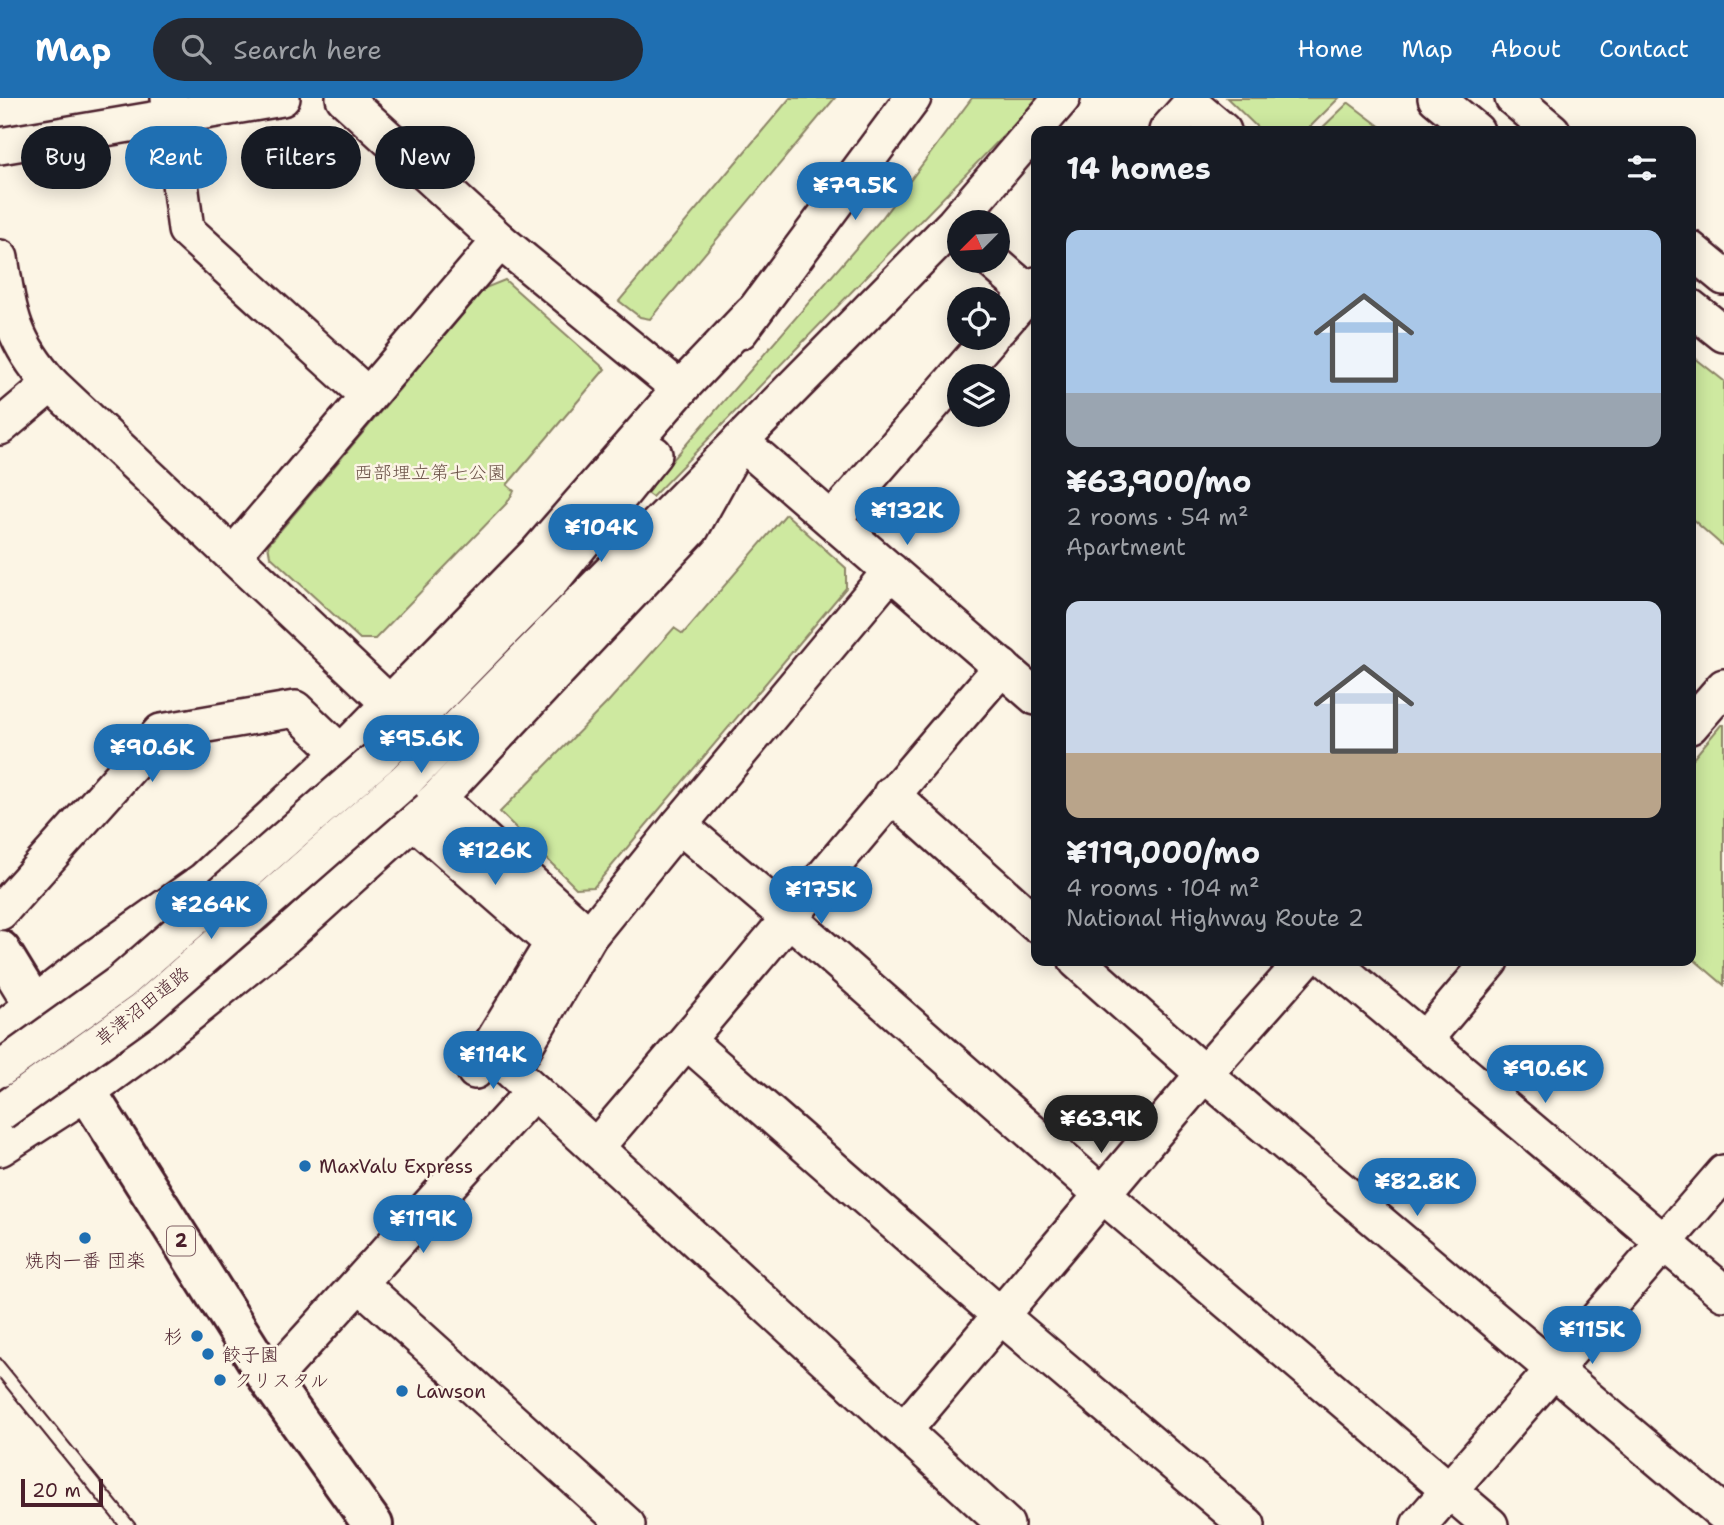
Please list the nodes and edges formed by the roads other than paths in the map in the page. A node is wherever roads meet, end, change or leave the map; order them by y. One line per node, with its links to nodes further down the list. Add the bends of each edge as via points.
1 (282, 98): 7 (street)
2 (344, 98): 17 (street)
3 (913, 98): 25 (street)
4 (1062, 98): 8 (street, 草津沼田道路)
5 (1436, 98): 11 (street)
6 (1513, 98): 12 (street)
7 (170, 108): 14 (street); 31 (street, via 186,230)
8 (1039, 126)
9 (1171, 126): 10 (street, via 1191,104)
10 (1217, 126)
11 (1470, 126)
12 (1546, 126)
13 (1031, 136): 15 (street, 草津沼田道路)
14 (0, 146)
15 (971, 210)
16 (947, 237): 33 (street, 草津沼田道路)
17 (500, 241): 30 (street); 31 (street)
18 (1696, 254): 21 (street)
19 (0, 258): 29 (street, via 17,337)
20 (1010, 273): 22 (street)
21 (1724, 277)
22 (1031, 288)
23 (1031, 291): 26 (street)
24 (1696, 312): 27 (street)
25 (752, 313): 30 (street); 59 (street, 草津沼田道路, bridge, via 673,430 552,580 379,757 120,983)
26 (1010, 315)
27 (1724, 334)
28 (980, 350): 34 (street)
29 (51, 384): 32 (street); 35 (street)
30 (680, 389): 40 (street, via 539,551)
31 (368, 396): 35 (street)
32 (0, 427)
33 (740, 441): 34 (street); 44 (street, via 691,529); 64 (street, 草津沼田道路, bridge, via 405,781 142,1011)
34 (832, 520): 36 (street)
35 (233, 555): 40 (street)
36 (891, 571): 37 (street); 45 (street)
37 (1002, 667): 39 (street); 43 (street)
38 (1723, 690): 41 (street)
39 (1031, 693)
40 (390, 704): 42 (street)
41 (1696, 719)
42 (341, 753): 46 (street, via 295,709 161,732); 55 (street, via 204,880 83,966)
43 (891, 794): 47 (street); 48 (street)
44 (426, 809): 49 (street); 60 (street, via 553,943); 63 (street, via 280,941)
45 (679, 825): 47 (street); 49 (street)
46 (0, 912)
47 (790, 919): 58 (street); 68 (street)
48 (1031, 920)
49 (589, 936): 62 (street, via 511,1070)
50 (0, 950): 55 (highway, 2)
51 (1083, 966): 61 (street)
52 (1300, 966): 61 (street)
53 (1336, 966): 57 (street)
54 (1487, 966): 57 (street)
55 (36, 1006): 56 (street); 63 (highway, 2)
56 (0, 1031)
57 (1424, 1040): 69 (street)
58 (687, 1041): 65 (street); 72 (street)
59 (0, 1069)
60 (475, 1071)
61 (1204, 1074): 68 (street); 73 (street)
62 (534, 1091): 65 (street); 70 (street)
63 (87, 1092): 66 (street); 74 (highway, 2)
64 (0, 1113)
65 (596, 1147): 75 (street)
66 (0, 1148)
67 (1724, 1173): 69 (street)
68 (1103, 1195): 72 (street); 76 (street)
69 (1665, 1242): 71 (street); 73 (street)
70 (360, 1284): 74 (street); 80 (street)
71 (1724, 1293)
72 (1001, 1316): 75 (street); 81 (street)
73 (1552, 1369): 76 (street); 77 (street)
74 (270, 1381): 79 (highway, 2)
75 (904, 1430): 78 (street)
76 (1449, 1490): 82 (street); 83 (street)
77 (1724, 1514)
78 (1005, 1524)
79 (373, 1525)
80 (627, 1525)
81 (1247, 1525)
82 (1419, 1525)
83 (1490, 1525)

